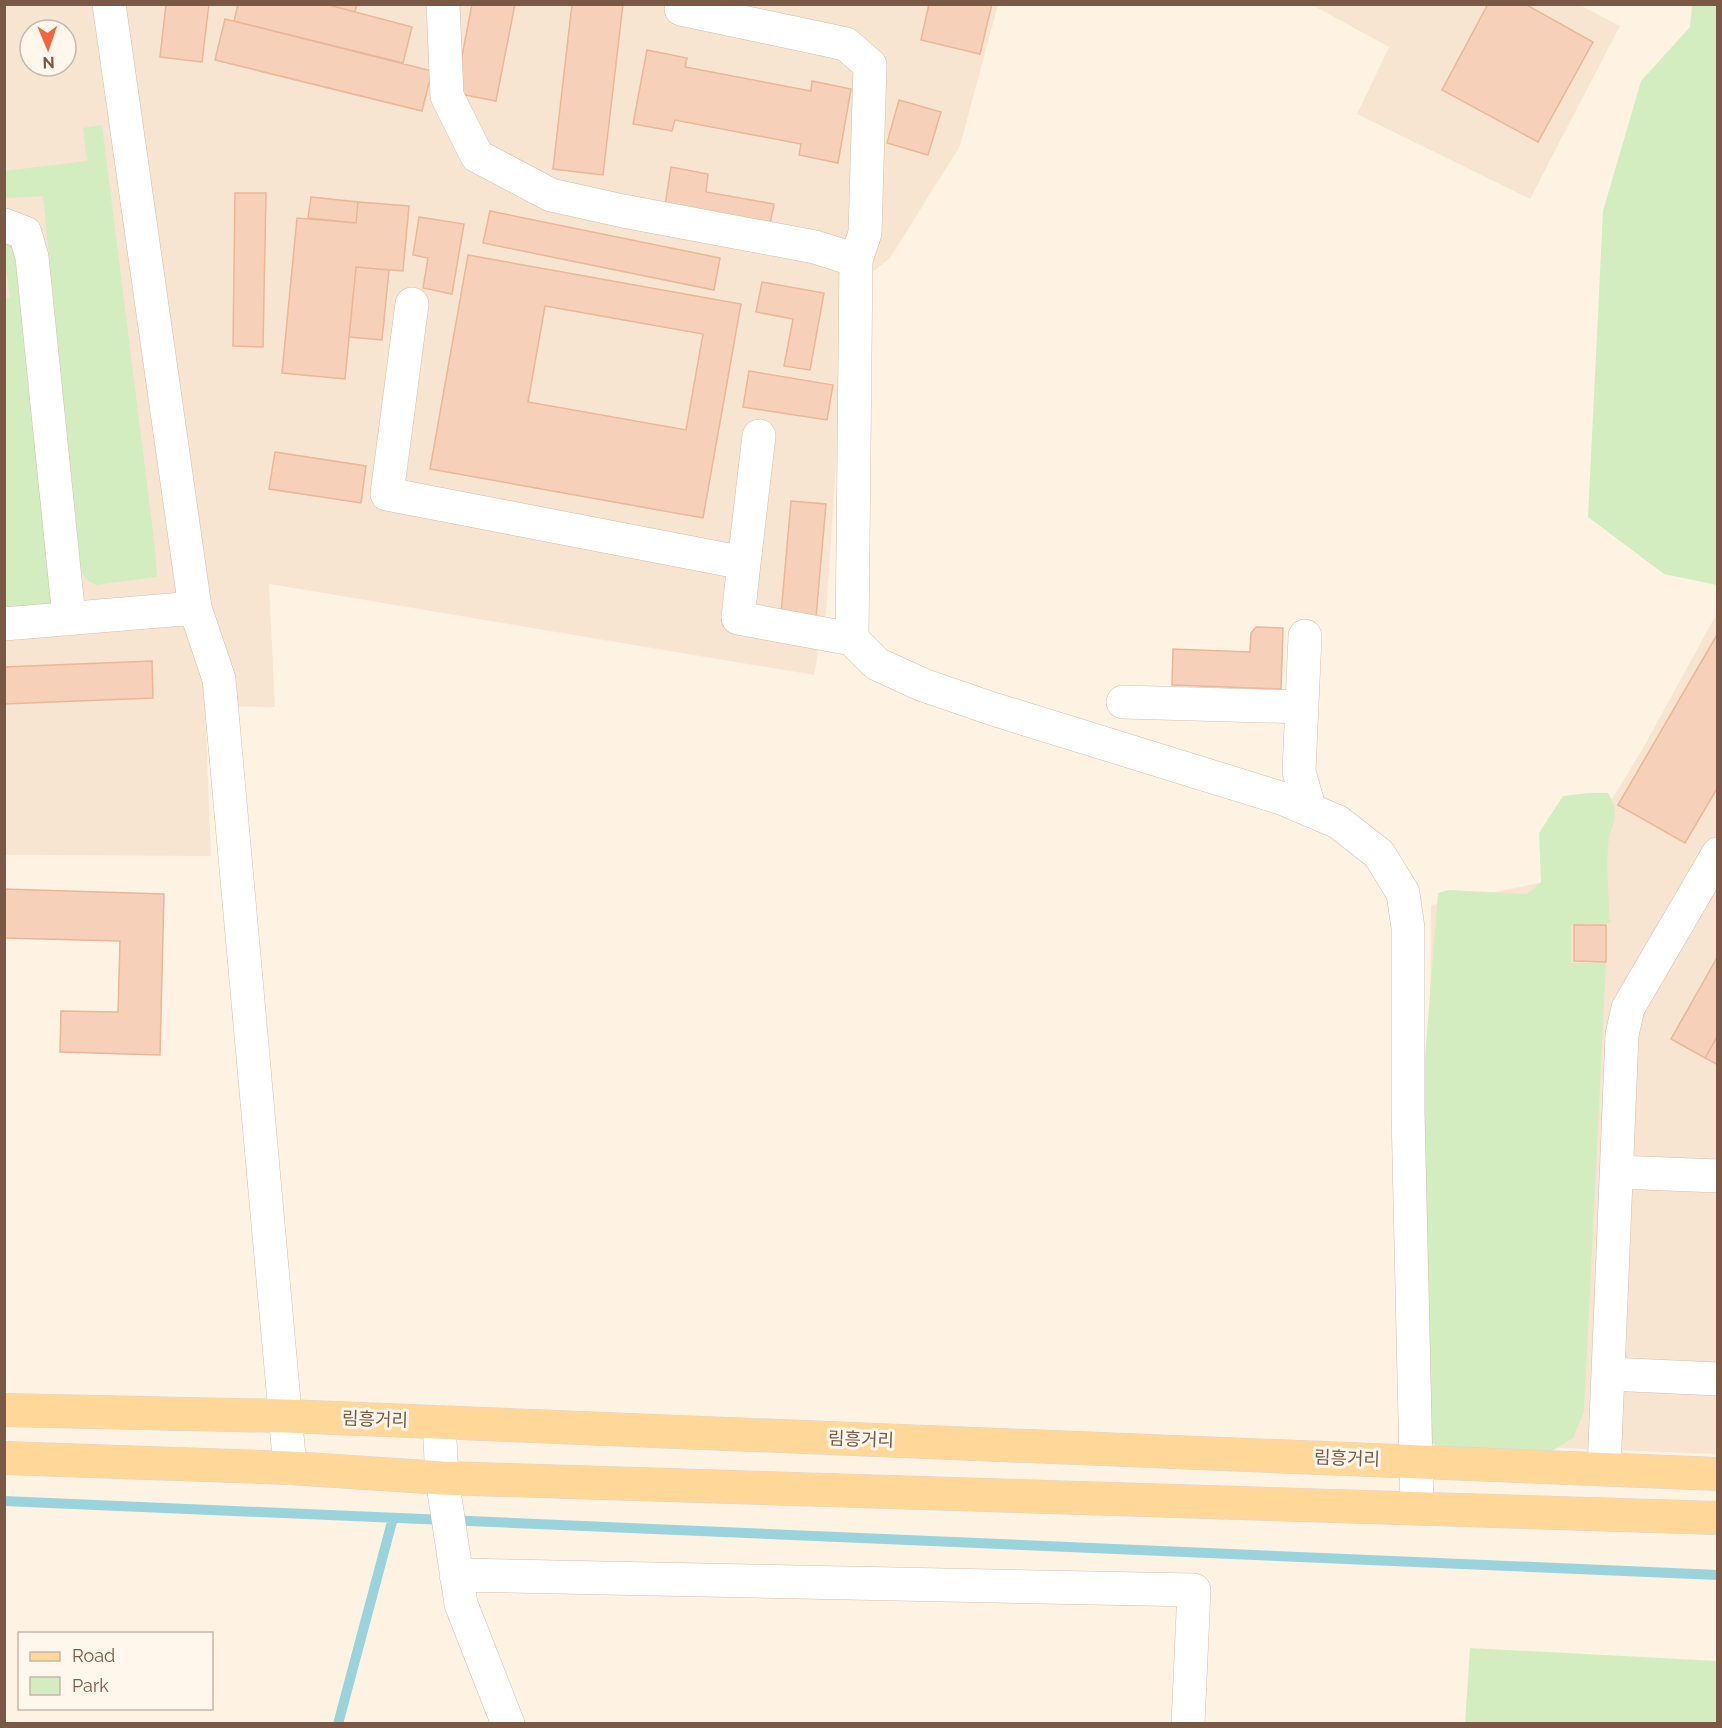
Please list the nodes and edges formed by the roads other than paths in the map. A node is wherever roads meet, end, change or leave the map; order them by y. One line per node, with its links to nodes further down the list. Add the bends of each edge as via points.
1 (109, 4): 9 (street)
2 (443, 4): 5 (street, via 447,96 477,156 551,195 815,247)
3 (681, 9): 5 (street, via 846,44 870,65 865,232)
4 (4, 225): 10 (street, via 25,233 32,257)
5 (856, 261): 13 (street)
6 (412, 304): 8 (street, via 387,494)
7 (759, 436): 8 (street)
8 (744, 563): 13 (street, via 738,618)
9 (195, 608): 10 (street); 23 (street, via 219,679)
10 (69, 618): 11 (street)
11 (4, 624)
12 (1305, 636): 15 (street)
13 (852, 639): 16 (street, via 877,664 923,685)
14 (1123, 702): 15 (street)
15 (1302, 707): 16 (street, via 1299,771)
16 (1310, 810): 26 (street, via 1338,822 1379,854 1403,893 1408,928)
17 (1718, 854): 18 (street, via 1628,1008 1622,1035)
18 (1617, 1172): 19 (street); 20 (street)
19 (1718, 1176)
20 (1609, 1374): 21 (street); 28 (street)
21 (1718, 1379)
22 (4, 1410): 23 (main road, 림흥거리)
23 (285, 1416): 24 (main road, 림흥거리); 27 (street)
24 (440, 1422): 26 (main road, 림흥거리); 30 (street)
25 (4, 1458): 27 (main road)
26 (1415, 1461): 28 (main road, 림흥거리); 31 (street)
27 (290, 1468): 30 (main road)
28 (1604, 1469): 29 (main road, 림흥거리)
29 (1718, 1474)
30 (442, 1478): 31 (main road); 33 (street)
31 (1417, 1508): 32 (main road)
32 (1718, 1518)
33 (456, 1575): 34 (street, via 461,1604); 35 (street, via 1194,1590)
34 (508, 1724)
35 (1188, 1724)

